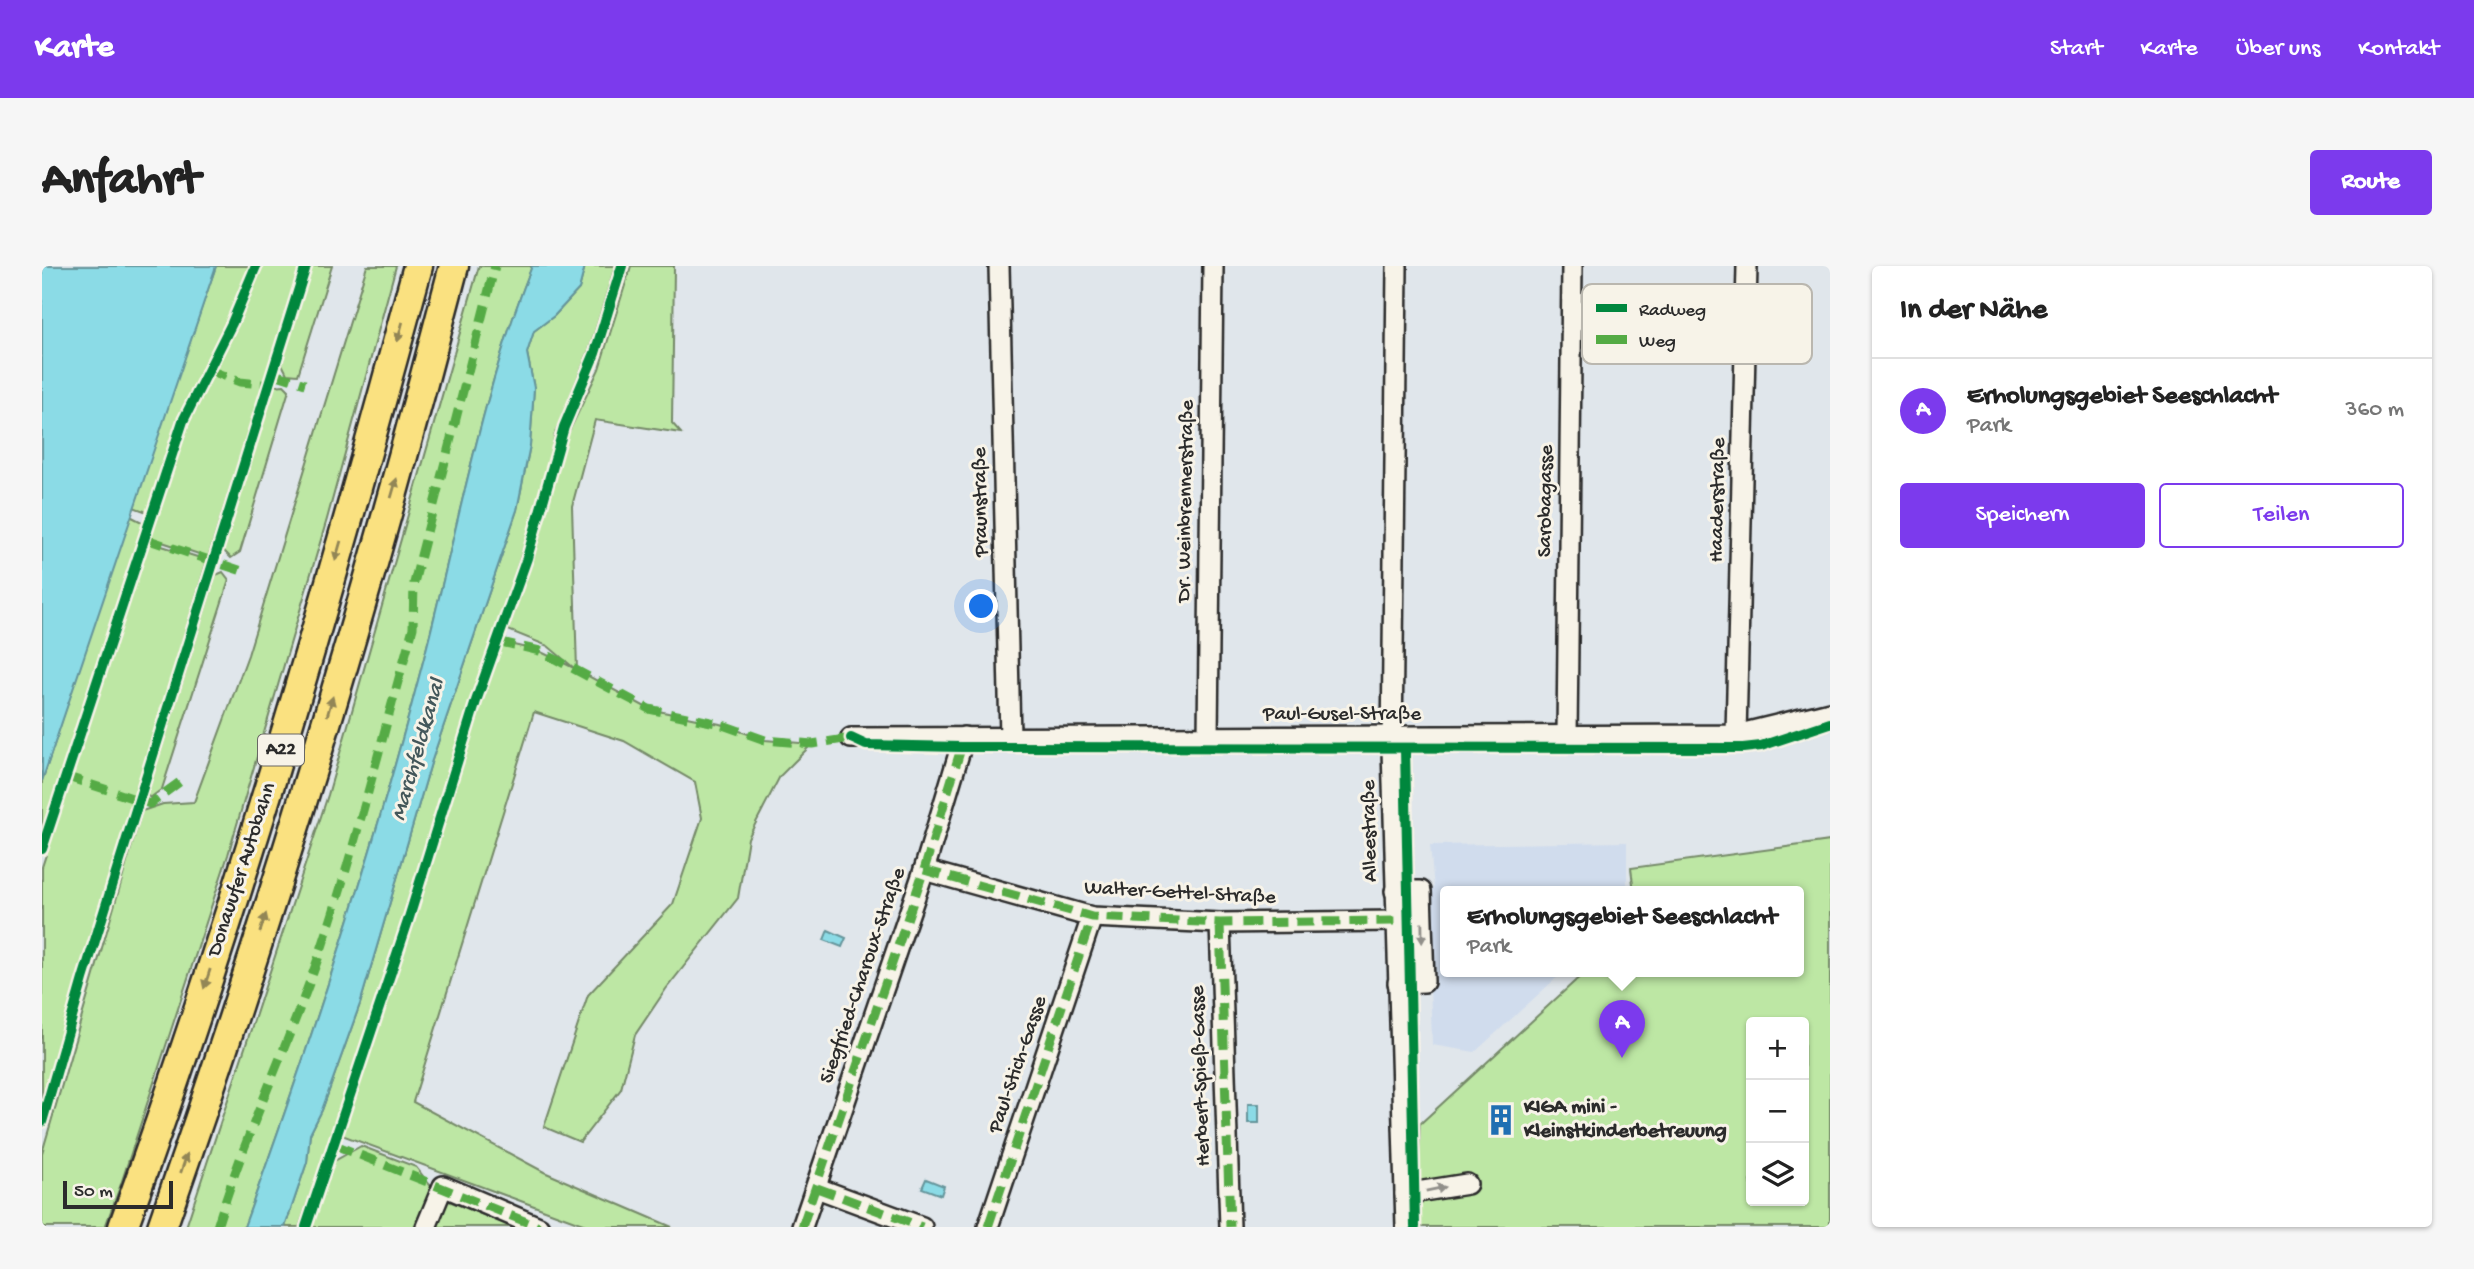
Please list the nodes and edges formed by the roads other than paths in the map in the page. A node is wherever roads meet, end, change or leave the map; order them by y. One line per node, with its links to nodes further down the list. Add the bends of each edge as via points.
1 (418, 266): 27 (highway, Donauufer Autobahn / A22, one-way to 27, via 275,770)
2 (454, 266): 28 (highway, Donauufer Autobahn / A22, one-way to 2, via 307,785 415,418)
3 (999, 266): 14 (street, Praunstraße)
4 (1213, 266): 15 (street, Dr. Weinbrennerstraße)
5 (1397, 266): 17 (street, Alleestraße)
6 (1572, 266): 12 (street, Sarobagasse)
7 (1747, 266): 8 (street, Haaderstraße)
8 (1747, 284)
9 (1745, 364): 11 (street, Haaderstraße)
10 (1830, 712): 11 (street, Paul-Gusel-Straße)
11 (1737, 735): 12 (street, Paul-Gusel-Straße)
12 (1567, 736): 17 (street, Paul-Gusel-Straße)
13 (964, 737): 14 (street, Paul-Gusel-Straße); 16 (street, Paul-Gusel-Straße); 18 (street, Siegfried-Charoux-Straße)
14 (1010, 737): 15 (street, Paul-Gusel-Straße)
15 (1208, 737): 17 (street, Paul-Gusel-Straße)
16 (852, 738)
17 (1392, 738): 19 (street, Alleestraße)
18 (924, 870): 20 (street, Walter-Gettel-Straße); 25 (street, Siegfried-Charoux-Straße)
19 (1395, 891): 21 (street, Alleestraße); 23 (street, one-way to 23, via 1421,891 1424,982)
20 (1092, 917): 22 (street, Walter-Gettel-Straße); 33 (street, Paul-Stich-Gasse)
21 (1396, 921): 22 (street, Walter-Gettel-Straße); 23 (street, Alleestraße)
22 (1220, 923): 34 (street, Herbert-Spieß-Gasse)
23 (1398, 983): 26 (street, Alleestraße)
24 (1467, 1184): 26 (street, one-way to 24)
25 (817, 1188): 31 (street, Siegfried-Charoux-Straße); 32 (street)
26 (1405, 1194): 35 (street, Alleestraße)
27 (123, 1227)
28 (162, 1227)
29 (426, 1227): 30 (street, via 443,1186)
30 (540, 1227)
31 (802, 1227)
32 (922, 1227)
33 (988, 1227)
34 (1230, 1227)
35 (1406, 1227)

